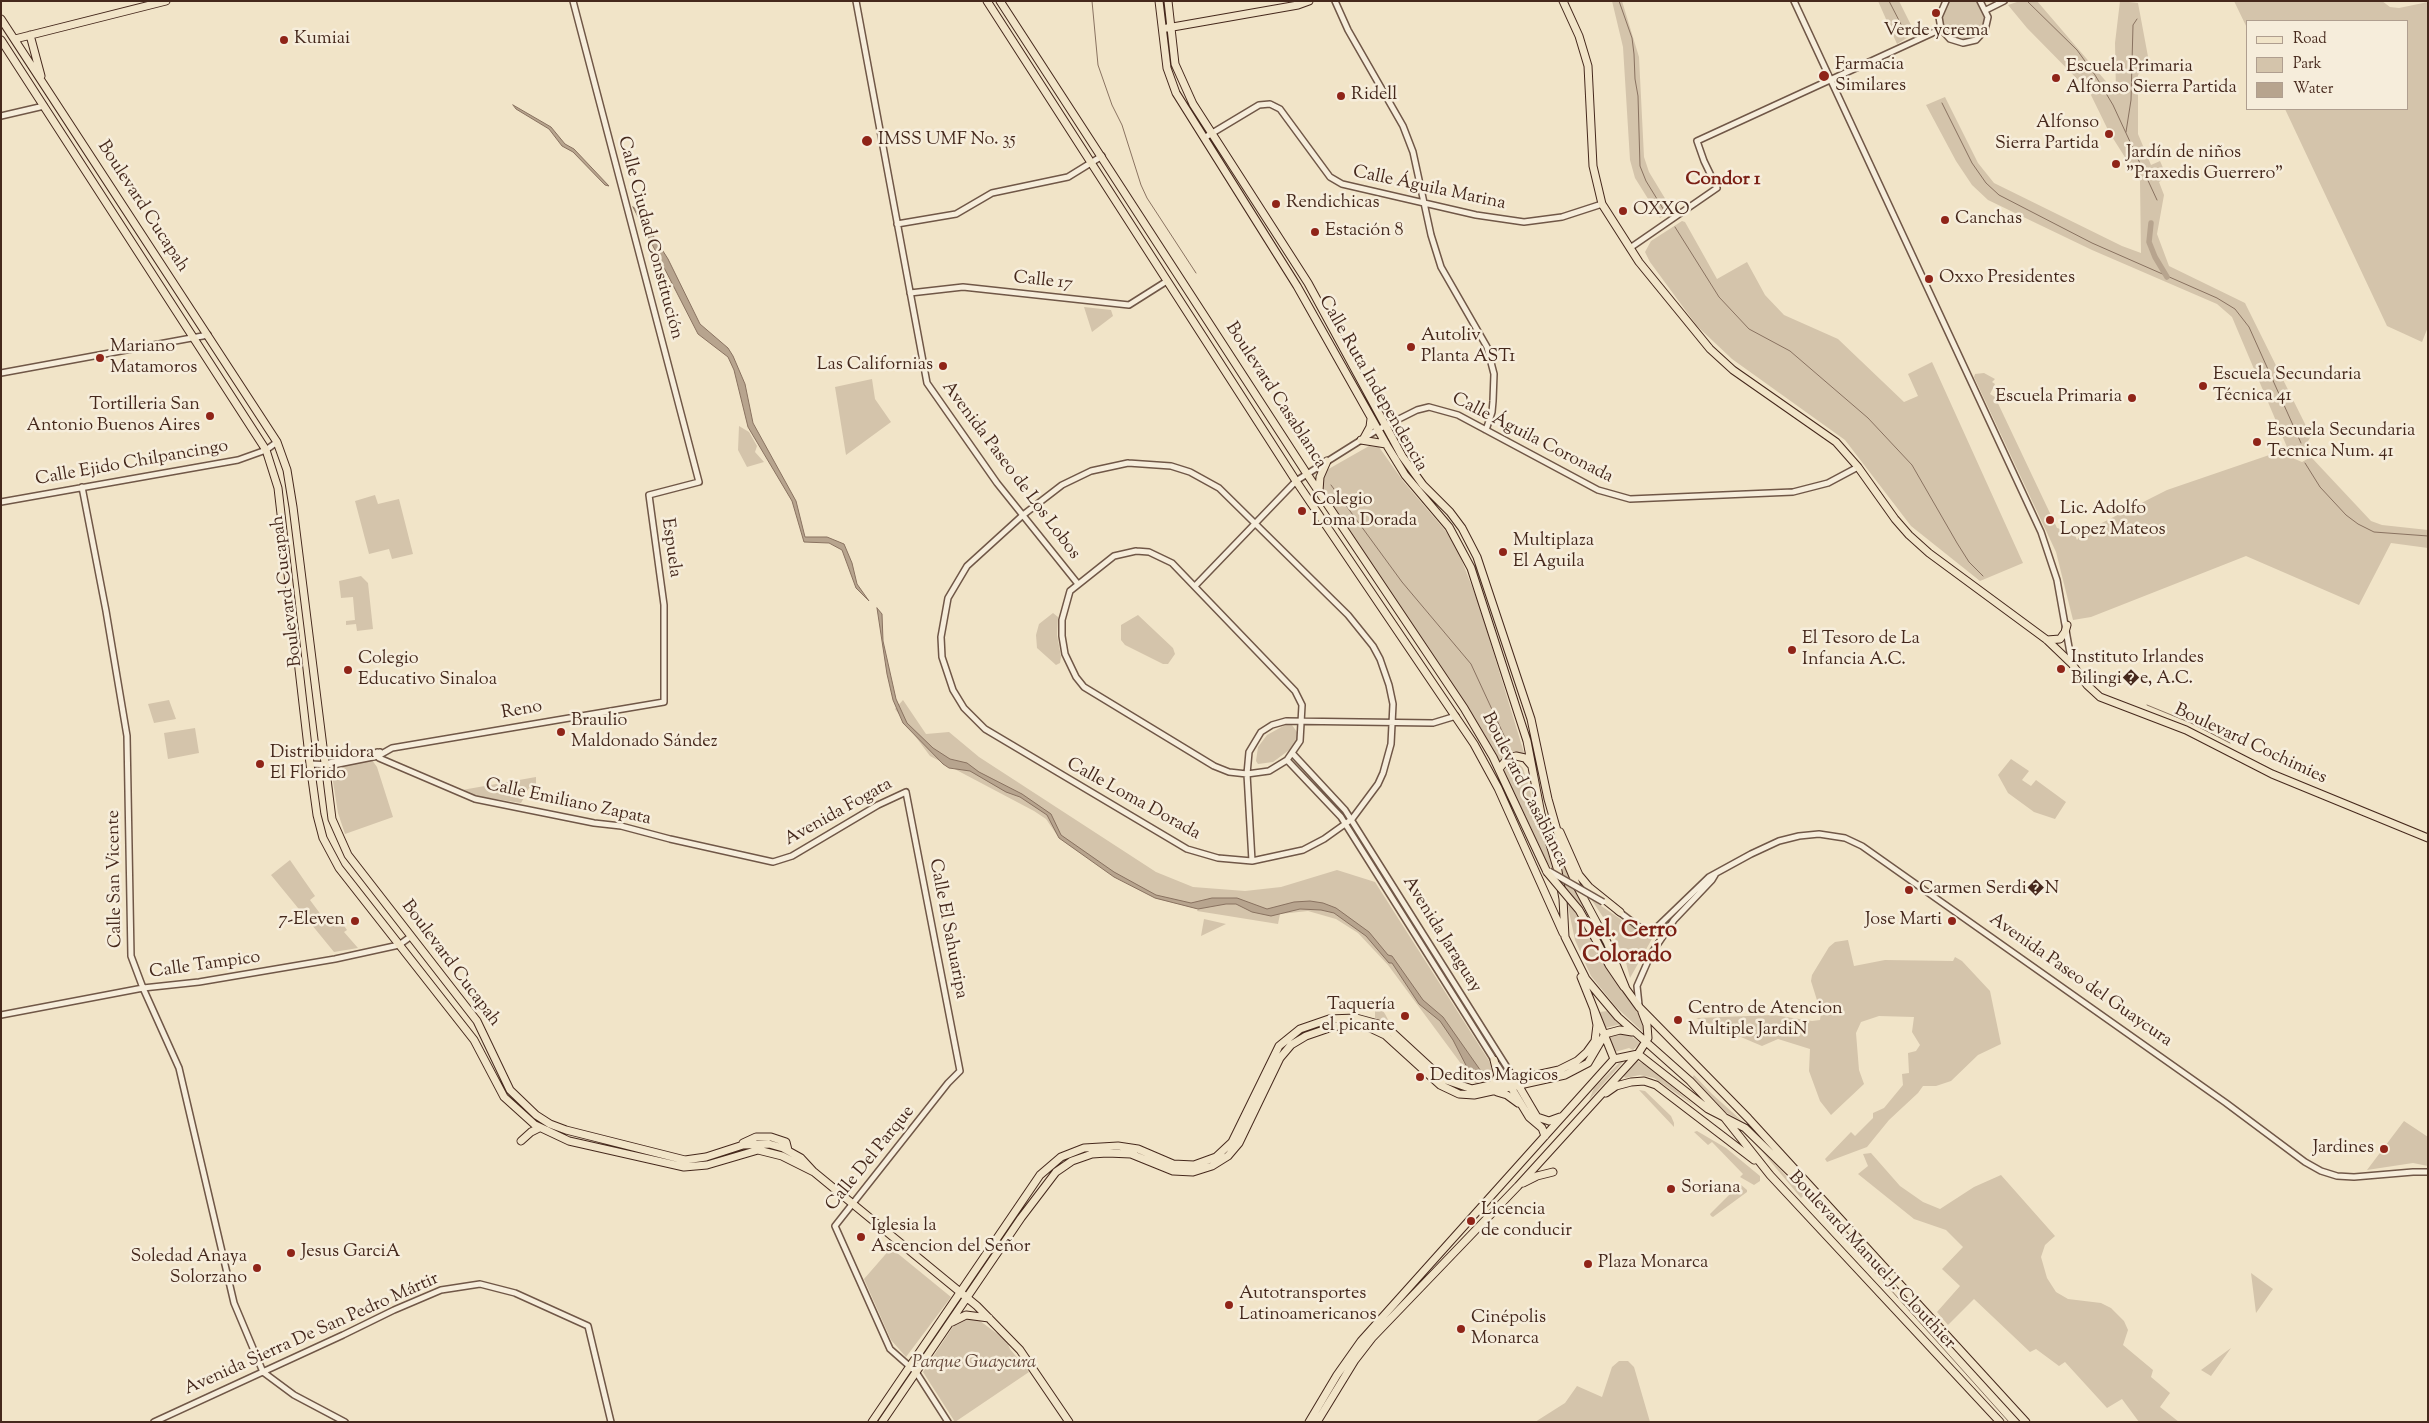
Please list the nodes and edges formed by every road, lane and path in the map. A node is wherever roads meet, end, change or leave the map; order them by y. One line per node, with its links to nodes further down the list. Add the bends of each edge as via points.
1 (166, 1): 20 (main road)
2 (573, 1): 56 (street, Calle Ciudad Constitución, via 699,482)
3 (856, 1): 35 (street, Avenida Paseo de Los Lobos)
4 (987, 1): 30 (main road, Boulevard Casablanca)
5 (1000, 1): 29 (main road, Boulevard Casablanca)
6 (1159, 1): 18 (main road, Calle Ruta Independencia)
7 (1168, 1): 17 (main road, Calle Ruta Independencia)
8 (1309, 1): 17 (main road, via 1298,6)
9 (1335, 1): 33 (street, via 1403,126 1413,152)
10 (1563, 1): 34 (main road, Boulevard Cochimies, via 1588,66 1593,166)
11 (1794, 1): 23 (street)
12 (1946, 1): 19 (street, via 1939,17)
13 (1980, 1): 15 (street)
14 (2004, 1): 15 (street)
15 (1986, 10): 19 (street, via 1985,30 1969,42 1950,39)
16 (1, 19): 21 (main road, Boulevard Cucapah)
17 (1170, 28): 18 (main road); 27 (main road, Calle Ruta Independencia, via 1175,64 1181,80)
18 (1162, 29): 28 (main road, Calle Ruta Independencia, via 1172,82)
19 (1941, 29): 23 (street)
20 (30, 35): 21 (main road); 24 (main road)
21 (15, 39): 24 (main road, Boulevard Cucapah)
22 (1, 40): 25 (main road, Boulevard Cucapah)
23 (1831, 80): 36 (street, via 1698,141 1717,188); 62 (street, via 2041,532 2052,560)
24 (42, 81): 31 (main road, Boulevard Cucapah)
25 (44, 106): 26 (street); 32 (main road, Boulevard Cucapah)
26 (1, 116)
27 (1212, 133): 28 (street, Calle Águila Marina); 33 (street, Calle Águila Marina, via 1259,105 1270,104 1280,109 1330,177 1342,184); 43 (main road, Calle Ruta Independencia, via 1308,283)
28 (1204, 138): 42 (main road, Calle Ruta Independencia, via 1288,270)
29 (1102, 156): 30 (street); 52 (main road, Boulevard Casablanca)
30 (1092, 163): 35 (street, via 1068,177 992,193 956,214); 37 (main road, Boulevard Casablanca)
31 (119, 197): 32 (main road, via 111,203); 39 (main road, Boulevard Cucapah)
32 (106, 202): 40 (main road, Boulevard Cucapah)
33 (1424, 202): 34 (street, Calle Águila Marina, via 1476,215 1524,222 1562,217); 45 (street, via 1441,267 1488,347 1494,374 1493,401)
34 (1602, 204): 36 (main road, Boulevard Cochimies)
35 (898, 224): 38 (street, Avenida Paseo de Los Lobos)
36 (1630, 248): 51 (main road, Boulevard Cochimies, via 1710,349 1733,370 1836,442)
37 (1167, 281): 38 (street, Calle 17, via 1128,305 963,287); 53 (main road, Boulevard Casablanca)
38 (910, 294): 58 (street, Avenida Paseo de Los Lobos, via 928,386)
39 (208, 335): 40 (street); 47 (main road, Boulevard Cucapah)
40 (193, 338): 41 (street); 49 (main road, Boulevard Cucapah)
41 (1, 373)
42 (1371, 418): 44 (main road, Calle Ruta Independencia); 46 (main road, via 1370,427)
43 (1384, 426): 44 (street, Calle Águila Coronada); 45 (street, Calle Águila Coronada, via 1430,407); 78 (main road, Calle Ruta Independencia, via 1412,471 1462,528 1477,557 1530,719)
44 (1377, 430): 46 (street, Calle Águila Coronada); 48 (main road, Calle Ruta Independencia)
45 (1486, 430): 51 (street, Calle Águila Coronada, via 1585,484 1613,496 1630,499 1793,492 1828,483)
46 (1362, 439): 48 (main road); 50 (street, Calle Águila Coronada)
47 (277, 442): 49 (street, Calle Ejido Chilpancingo); 74 (main road, Boulevard Cucapah, via 287,470 293,507)
48 (1386, 444): 64 (main road, Calle Ruta Independencia, via 1405,475 1459,542)
49 (266, 450): 54 (street, Calle Ejido Chilpancingo, via 238,460); 73 (main road, Boulevard Cucapah, via 278,488)
50 (1327, 461): 52 (street, Calle Águila Coronada); 55 (main road, via 1320,477)
51 (1858, 467): 63 (main road, Boulevard Cochimies, via 1895,519 1921,546)
52 (1307, 474): 53 (street, Calle Águila Coronada); 55 (main road, Boulevard Casablanca)
53 (1296, 481): 59 (street, Calle Águila Coronada); 67 (main road, Boulevard Casablanca)
54 (82, 487): 57 (street, Calle Ejido Chilpancingo); 93 (street, Calle San Vicente, via 127,736 130,948)
55 (1319, 492): 76 (main road, Boulevard Casablanca, via 1464,708)
56 (650, 495): 66 (street, Espuela, via 664,605)
57 (1, 502)
58 (1023, 515): 59 (street, Calle Loma Dorada, via 1076,477 1128,463 1171,466 1190,472 1219,488); 60 (street, Avenida Paseo de Los Lobos); 85 (street, Calle Loma Dorada, via 967,566 948,598 940,637 942,657 947,676 964,708 985,729 1187,849 1218,858)
59 (1257, 524): 61 (street, Calle Águila Coronada); 69 (street, Calle Loma Dorada, via 1348,615 1373,646 1389,685)
60 (1078, 584): 61 (street, via 1114,556 1136,551 1161,556); 77 (street, via 1070,591 1062,620 1062,636 1065,654 1084,687 1214,766)
61 (1195, 586): 68 (street, via 1296,691 1302,705)
62 (2067, 625): 63 (main road, via 2060,639); 65 (street)
63 (2047, 640): 65 (main road, Boulevard Cochimies)
64 (1500, 655): 75 (main road, Calle Ruta Independencia, via 1522,722); 78 (main road, via 1523,704 1541,784)
65 (2072, 664): 83 (main road, Boulevard Cochimies, via 2092,692 2107,701 2186,730 2272,774)
66 (664, 702): 71 (street, Reno, via 392,748)
67 (1456, 716): 69 (street, via 1433,723); 90 (main road, Boulevard Casablanca, via 1490,772)
68 (1303, 722): 69 (street); 70 (street, via 1300,741); 77 (street, via 1272,725 1261,732 1248,752)
69 (1393, 723): 80 (street, Calle Loma Dorada, via 1383,773)
70 (1293, 754): 72 (street); 80 (street, Avenida Jaraguay)
71 (378, 756): 74 (street, Reno); 84 (street, Calle Emiliano Zapata, via 475,799 621,826)
72 (1287, 760): 77 (street, via 1269,771); 81 (street, Avenida Jaraguay, via 1332,805)
73 (310, 764): 74 (street, Reno); 91 (main road, Boulevard Cucapah, via 317,816 330,853)
74 (326, 764): 89 (main road, Boulevard Cucapah, via 332,819 339,837 348,855)
75 (1532, 768): 76 (main road, via 1525,758 1516,756 1508,758); 90 (main road, Calle Ruta Independencia, via 1558,872)
76 (1499, 769): 86 (main road, Boulevard Casablanca)
77 (1246, 774): 85 (street)
78 (1545, 788): 82 (main road, Calle Ruta Independencia)
79 (906, 792): 84 (street, Avenida Fogata, via 792,856 772,862); 105 (street, Calle El Sahuaripa)
80 (1352, 819): 81 (street, Calle Loma Dorada); 107 (street, Avenida Jaraguay)
81 (1346, 825): 85 (street, Calle Loma Dorada, via 1303,850); 102 (street, Avenida Jaraguay)
82 (1555, 825): 88 (main road, via 1566,841 1578,875); 94 (main road, Boulevard Manuel J. Clouthier, via 1577,886 1607,942)
83 (2428, 838)
84 (756, 860)
85 (1252, 861)
86 (1548, 871): 88 (street, Avenida Paseo del Guaycura, bridge); 94 (main road, Boulevard Casablanca, bridge, via 1579,910)
87 (1715, 874): 88 (street, Avenida Paseo del Guaycura, via 1696,886 1654,931 1643,930); 95 (street, Avenida Paseo del Guaycura, via 1674,920 1651,954 1637,986); 123 (street, Avenida Paseo del Guaycura, via 1779,841 1799,836 1819,834 1853,841 2305,1162 2337,1176)
88 (1620, 912)
89 (410, 937): 91 (street, Calle Tampico); 115 (main road, Boulevard Cucapah, via 477,1021 515,1096 543,1120)
90 (1565, 937): 92 (main road, Calle Ruta Independencia)
91 (399, 945): 93 (street, Calle Tampico, via 290,967); 114 (main road, Boulevard Cucapah, via 474,1040 504,1097)
92 (1579, 965): 96 (main road, via 1580,976); 98 (main road, Boulevard Manuel J. Clouthier, via 1596,993)
93 (143, 988): 97 (street, Calle Tampico); 131 (street, Calle San Vicente, via 182,1077 234,1303)
94 (1626, 990): 95 (main road, Boulevard Manuel J. Clouthier)
95 (1639, 1007): 100 (main road, Boulevard Manuel J. Clouthier, via 1647,1025); 124 (main road, Boulevard Manuel J. Clouthier)
96 (1594, 1010): 99 (main road); 107 (main road, via 1597,1025 1595,1041 1583,1057 1560,1070)
97 (1, 1015)
98 (1635, 1033): 99 (main road, via 1620,1030); 100 (main road, Boulevard Manuel J. Clouthier)
99 (1605, 1034): 103 (main road); 104 (main road)
100 (1646, 1043): 101 (main road); 112 (main road, Boulevard Manuel J. Clouthier, via 1690,1081)
101 (1638, 1054): 103 (main road); 109 (main road); 112 (main road, Boulevard Manuel J. Clouthier, via 1708,1109)
102 (1494, 1060): 107 (street, Avenida Jaraguay); 108 (main road, via 1498,1076)
103 (1614, 1060): 106 (main road)
104 (1588, 1063): 106 (main road, via 1596,1067); 107 (main road, via 1562,1076)
105 (960, 1071): 126 (street, Calle Del Parque)
106 (1599, 1075): 111 (main road)
107 (1513, 1084): 108 (main road); 110 (main road, Avenida Jaraguay); 113 (main road, Avenida Jaraguay)
108 (1491, 1089): 110 (main road, via 1513,1098); 127 (main road, via 1465,1095 1447,1089 1385,1035 1368,1027 1341,1025 1312,1033 1291,1045 1280,1058 1242,1137 1228,1156 1212,1166 1187,1172 1165,1169 1137,1156 1116,1152 1092,1154 1072,1161 1050,1179)
109 (1595, 1100): 120 (main road, via 1624,1083 1644,1081 1656,1085); 125 (main road)
110 (1525, 1111): 113 (main road, Avenida Jaraguay)
111 (1563, 1115): 113 (main road, via 1549,1121); 117 (main road)
112 (1724, 1117): 120 (main road, Boulevard Manuel J. Clouthier); 124 (main road, Boulevard Manuel J. Clouthier, via 1745,1128 1790,1172)
113 (1538, 1121): 117 (main road, Avenida Jaraguay)
114 (539, 1128): 118 (main road); 119 (main road, Boulevard Cucapah)
115 (566, 1130): 116 (main road, Boulevard Cucapah); 119 (main road)
116 (584, 1134): 119 (main road); 121 (main road, Boulevard Cucapah, via 685,1160 706,1157 741,1145 769,1144 806,1161)
117 (1544, 1136): 139 (main road, via 1361,1341)
118 (521, 1141)
119 (569, 1142): 121 (main road, Boulevard Cucapah, via 684,1167 707,1165 758,1150 790,1159)
120 (1762, 1166): 141 (main road, Boulevard Manuel J. Clouthier)
121 (814, 1172): 126 (main road)
122 (1553, 1172): 125 (main road)
123 (2428, 1172)
124 (1802, 1178): 142 (main road, Boulevard Manuel J. Clouthier)
125 (1518, 1186): 140 (main road, via 1372,1338)
126 (852, 1203): 127 (main road); 130 (street, Calle Del Parque, via 836,1224 836,1229 890,1349)
127 (964, 1295): 128 (main road); 129 (main road); 130 (main road)
128 (990, 1318): 129 (main road, via 966,1315); 138 (main road, via 1020,1350)
129 (948, 1326): 130 (main road)
130 (913, 1370): 135 (main road); 136 (main road); 137 (street, Calle Del Parque)
131 (263, 1372): 132 (street, Avenida Sierra De San Pedro Mártir); 133 (street, via 294,1395); 134 (street, Avenida Sierra De San Pedro Mártir, via 441,1290 489,1285 515,1293 588,1326)
132 (154, 1422)
133 (345, 1422)
134 (611, 1422)
135 (872, 1422)
136 (882, 1422)
137 (948, 1422)
138 (1069, 1422)
139 (1309, 1422)
140 (1317, 1422)
141 (2000, 1422)
142 (2026, 1422)

